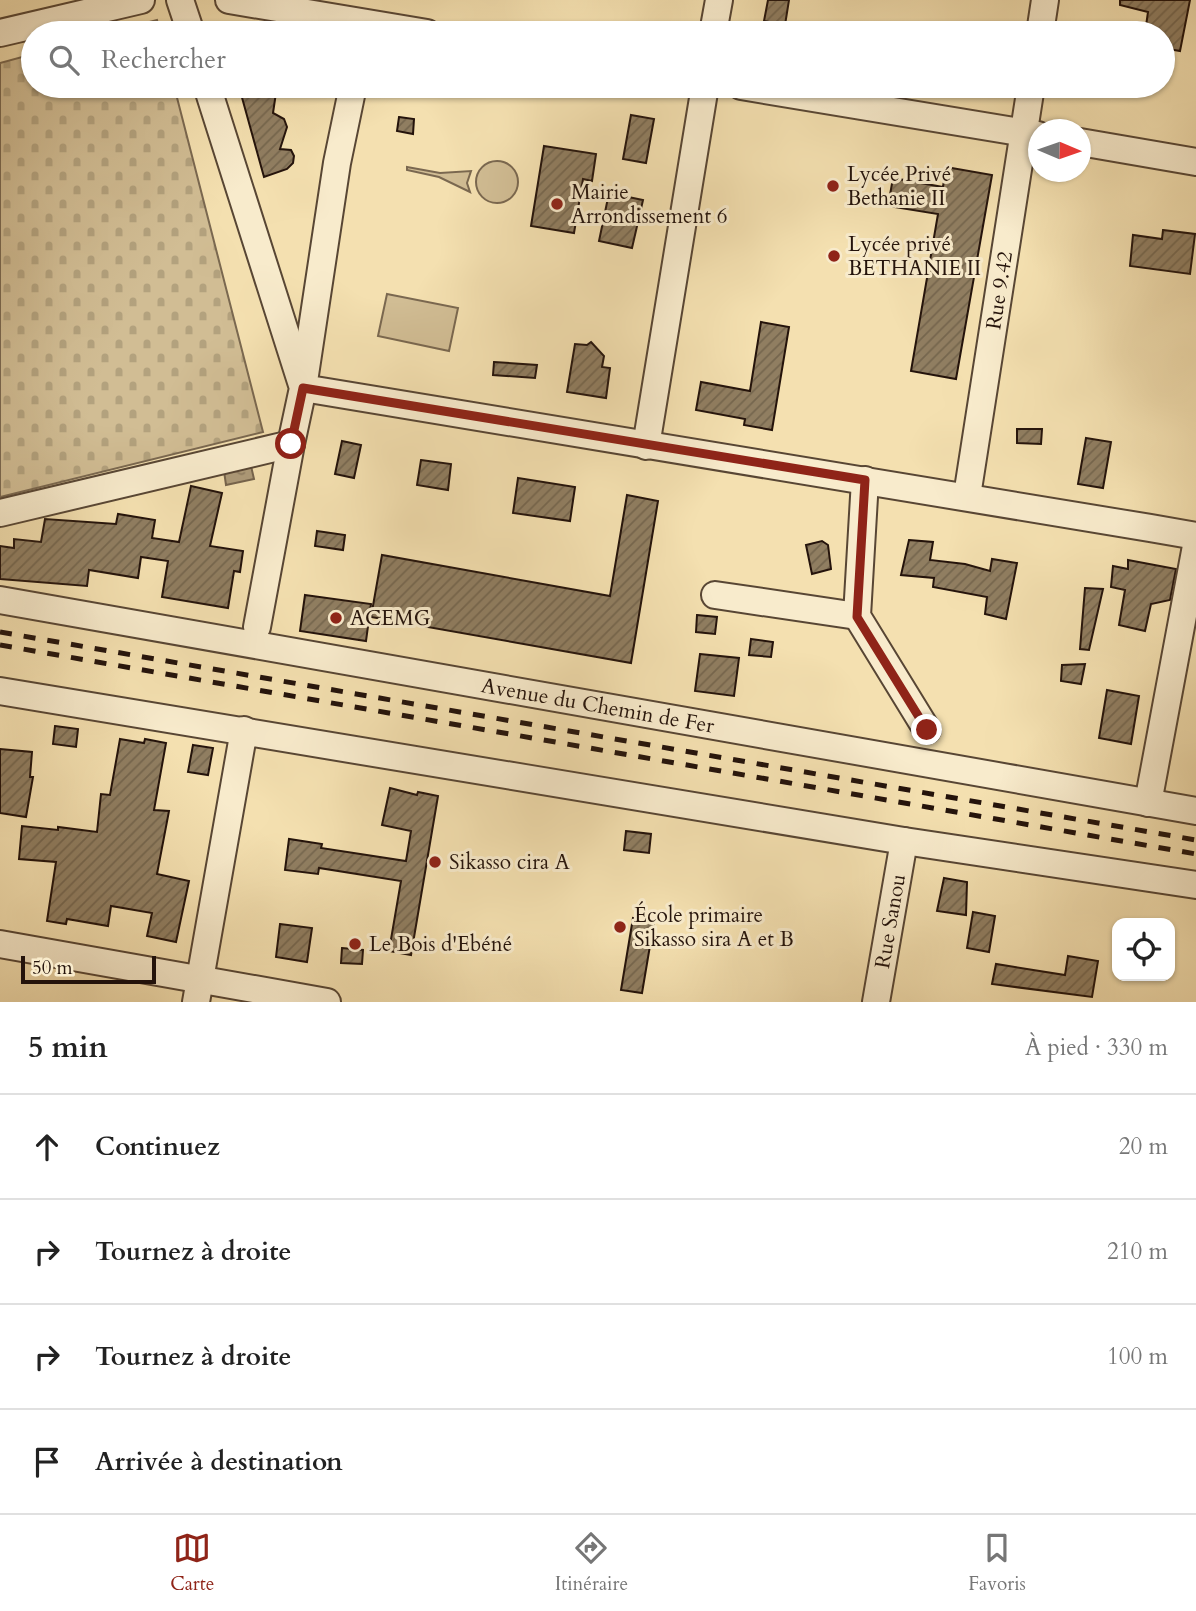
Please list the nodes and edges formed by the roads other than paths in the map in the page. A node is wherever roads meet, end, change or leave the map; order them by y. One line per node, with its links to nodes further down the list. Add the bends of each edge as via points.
1 (141, 0): 7 (street)
2 (180, 0): 8 (street)
3 (229, 0): 6 (street)
4 (719, 0): 9 (street)
5 (1045, 0): 10 (street)
6 (366, 19)
7 (51, 21)
8 (187, 21)
9 (715, 21)
10 (1042, 21)
11 (21, 28): 12 (street)
12 (0, 33)
13 (211, 98): 23 (street)
14 (351, 98): 23 (street)
15 (703, 98): 25 (street)
16 (814, 98): 19 (street)
17 (1031, 98): 18 (street, Rue 9.42)
18 (1031, 119)
19 (1028, 134)
20 (1091, 144): 22 (street)
21 (1028, 151): 27 (street, Rue 9.42)
22 (1196, 162)
23 (303, 388): 24 (street); 25 (street)
24 (291, 444): 28 (street); 34 (street)
25 (646, 446): 26 (street)
26 (865, 480): 27 (street); 33 (street)
27 (967, 496): 29 (street)
28 (0, 513)
29 (1196, 536)
30 (1196, 546): 38 (street)
31 (715, 595): 33 (street)
32 (0, 600): 38 (street, Avenue du Chemin de Fer)
33 (857, 617): 37 (street)
34 (257, 627)
35 (0, 691): 36 (street)
36 (244, 730): 40 (street); 43 (street)
37 (927, 730)
38 (1148, 803): 39 (street, Avenue du Chemin de Fer)
39 (1196, 811)
40 (904, 841): 41 (street); 45 (street, Rue Sanou)
41 (1196, 885)
42 (0, 944): 43 (street)
43 (198, 991): 44 (street)
44 (327, 1002)
45 (876, 1002)

